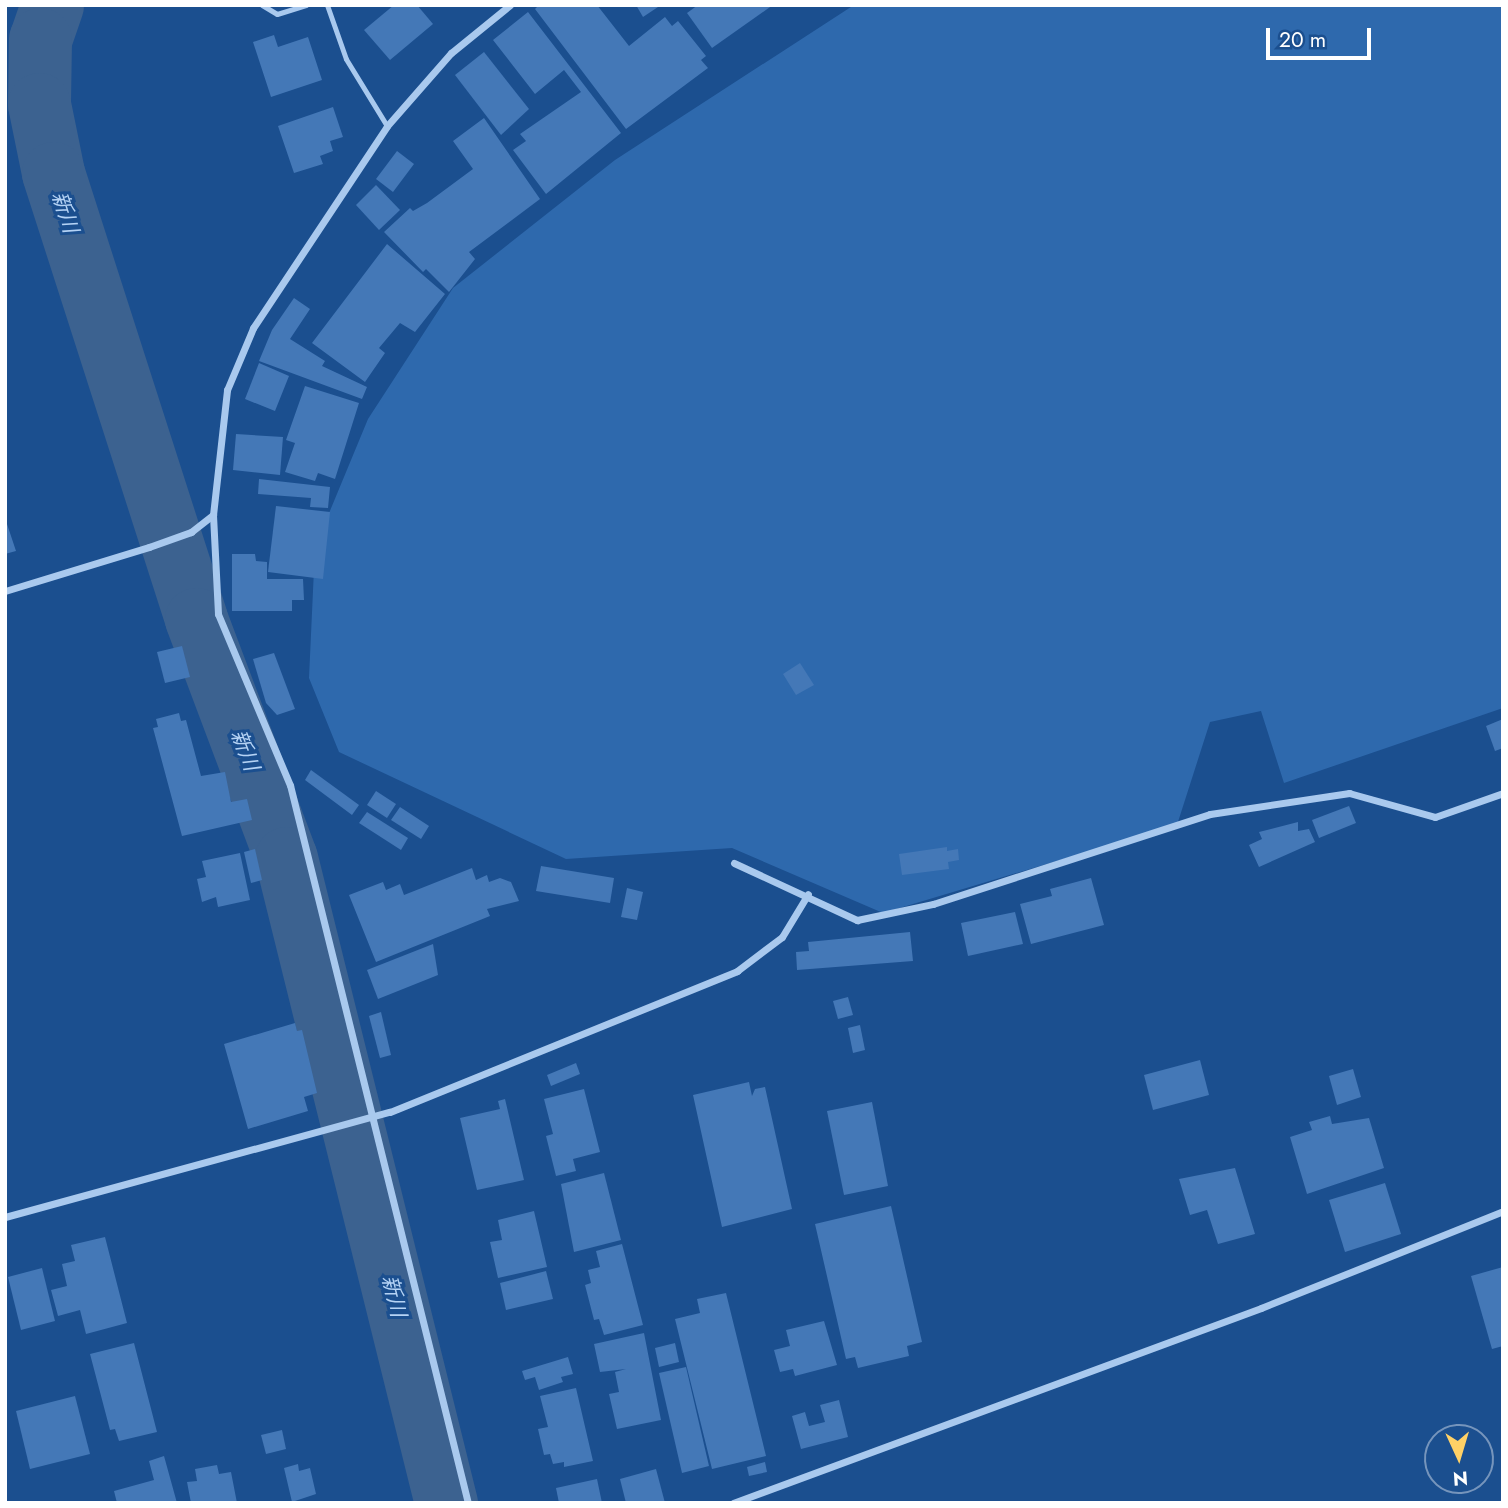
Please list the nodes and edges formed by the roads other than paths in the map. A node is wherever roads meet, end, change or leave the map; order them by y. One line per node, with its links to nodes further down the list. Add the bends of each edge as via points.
1 (262, 5): 2 (lane, via 277,14)
2 (306, 5)
3 (327, 5): 5 (lane, via 346,59)
4 (510, 5): 5 (street, via 451,53)
5 (387, 126): 6 (street, via 253,328 227,390)
6 (213, 515): 7 (street, via 191,532); 11 (street, via 218,614 290,785)
7 (5, 591)
8 (1503, 793): 10 (street, via 1435,817 1349,793 1210,814 946,900 857,920)
9 (734, 863): 10 (street)
10 (807, 894): 11 (street, via 782,937 737,971)
11 (373, 1116): 13 (street); 14 (street)
12 (1503, 1211): 15 (street, via 1261,1308)
13 (5, 1217)
14 (468, 1503)
15 (733, 1503)

